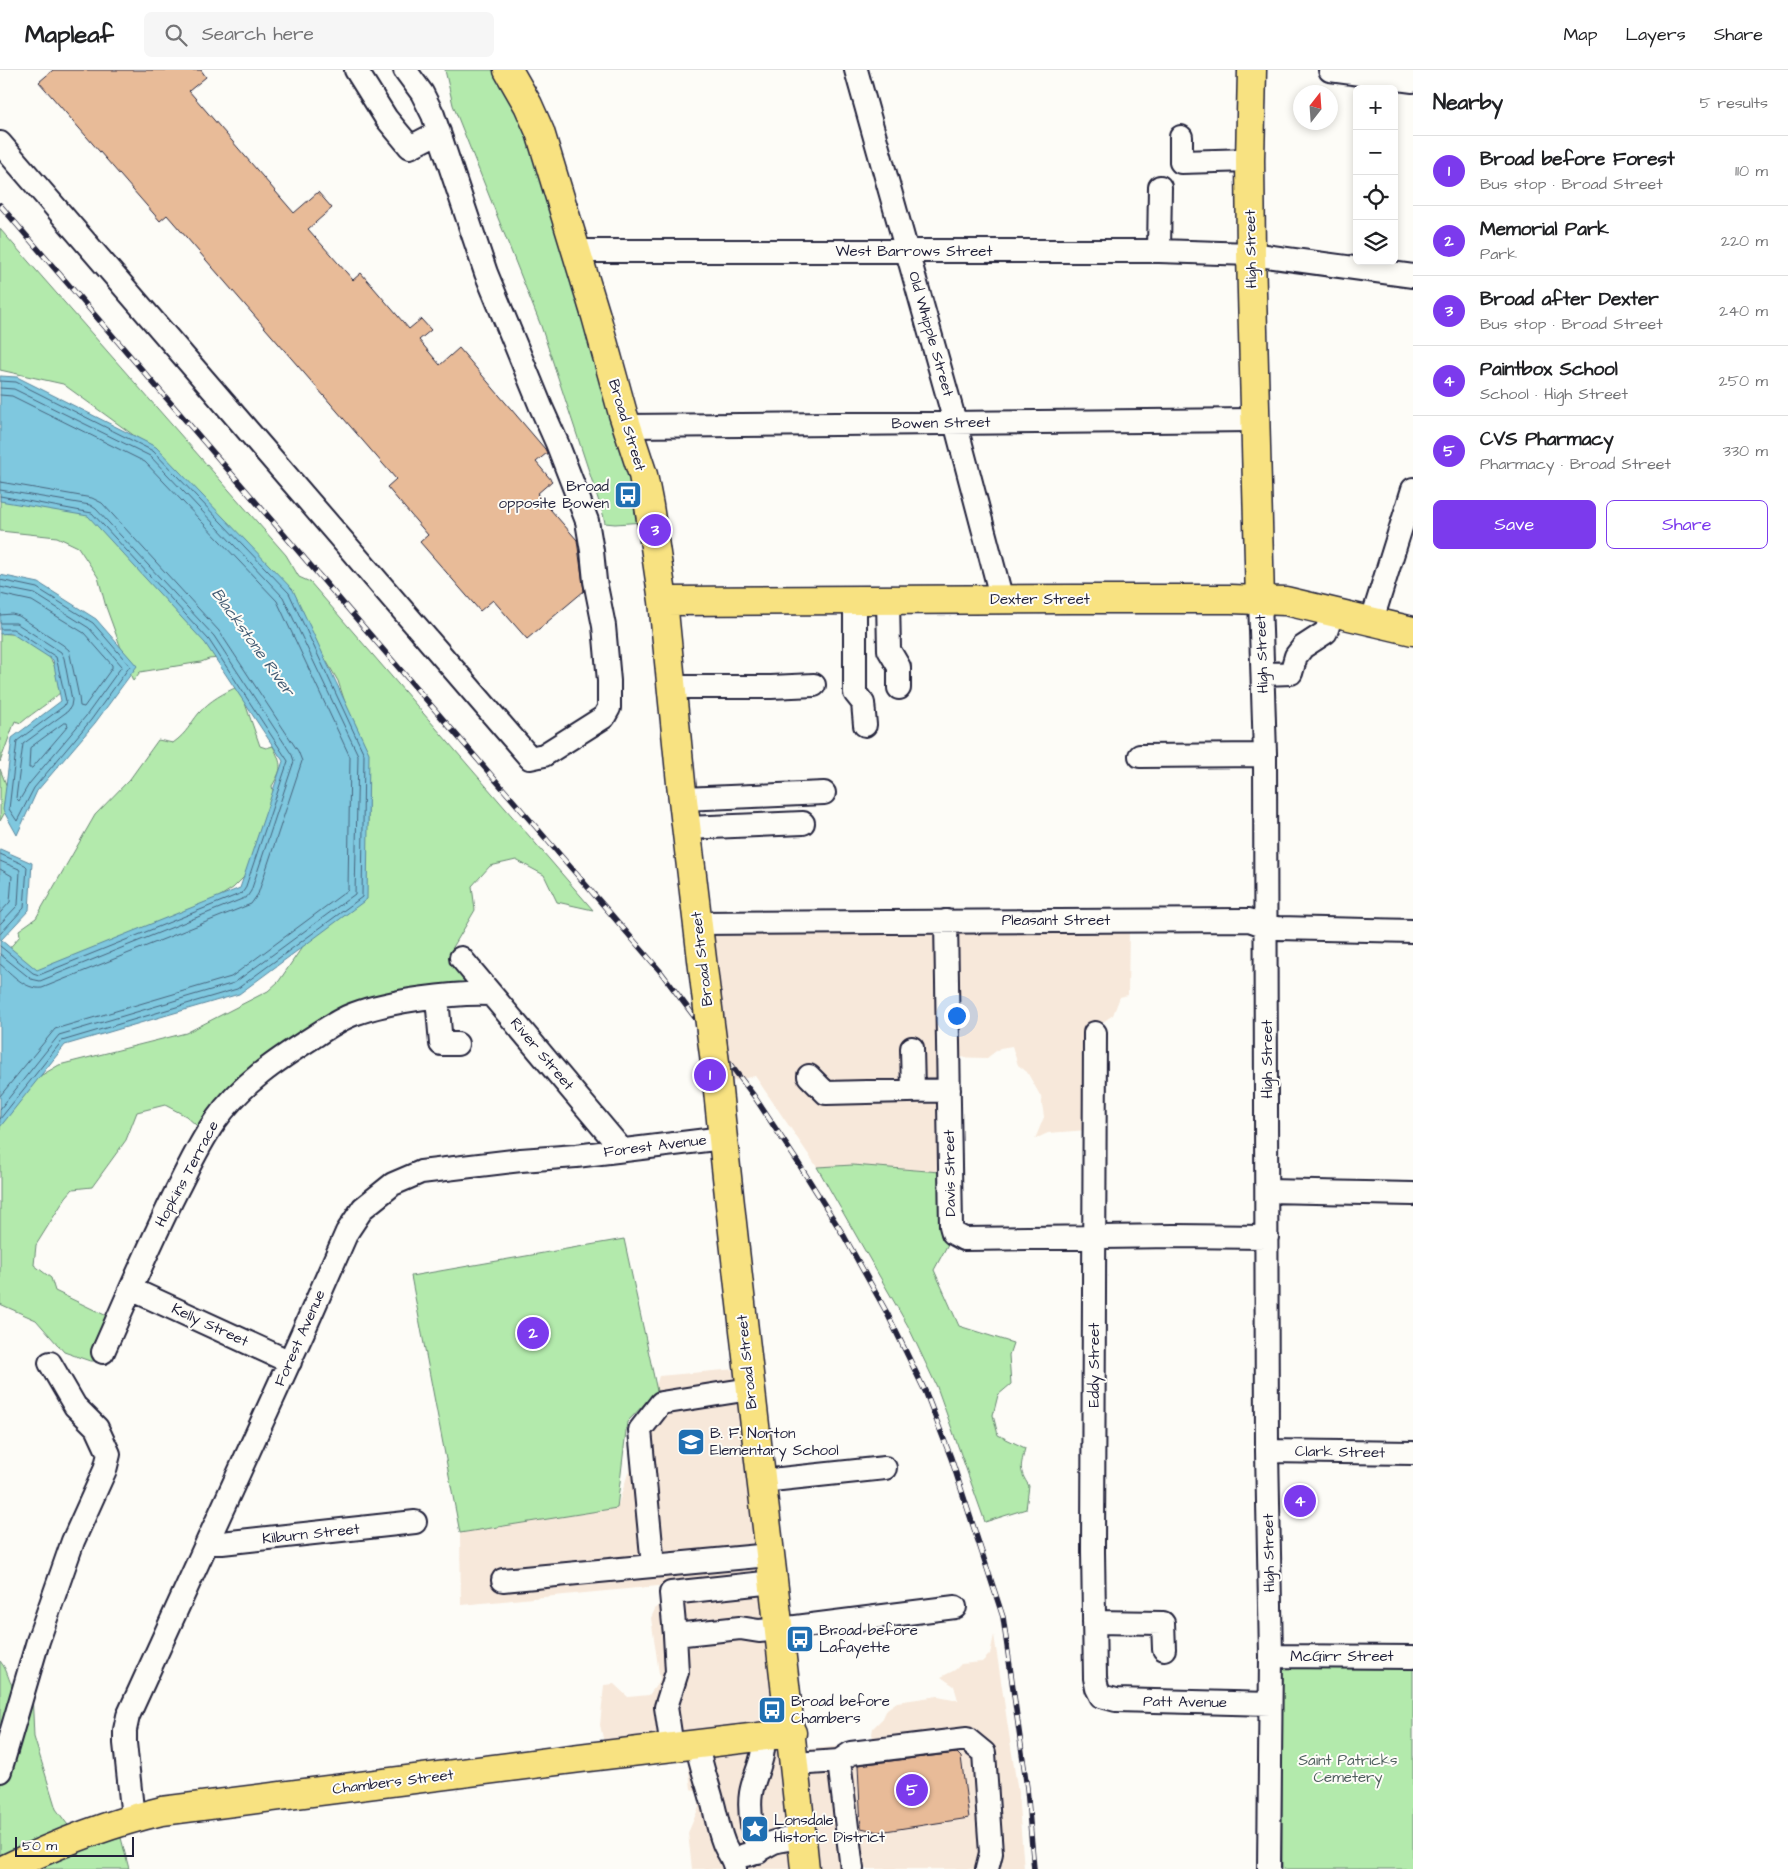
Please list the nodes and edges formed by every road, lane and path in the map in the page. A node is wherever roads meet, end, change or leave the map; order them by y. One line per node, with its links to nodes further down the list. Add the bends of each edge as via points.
1 (356, 70): 8 (street, via 386,118 410,147)
2 (405, 70): 8 (street, via 430,108)
3 (508, 70): 13 (main road, Broad Street, via 540,132)
4 (856, 70): 14 (street, Old Whipple Street)
5 (1252, 70): 11 (main road, High Street)
6 (1330, 70): 7 (street)
7 (1413, 81)
8 (439, 132): 10 (street, via 486,273 587,521 604,626 609,682 609,708 604,717 544,755 530,758)
9 (1181, 137): 11 (street, via 1182,162)
10 (0, 143)
11 (1250, 160): 16 (main road, High Street)
12 (1160, 187): 15 (street)
13 (576, 251): 14 (street, West Barrows Street); 20 (main road, Broad Street)
14 (907, 251): 15 (street, West Barrows Street); 19 (street, Old Whipple Street)
15 (1159, 251): 16 (street, West Barrows Street)
16 (1251, 254): 17 (street, West Barrows Street); 18 (main road, High Street)
17 (1413, 276)
18 (1255, 420): 19 (street, Bowen Street); 25 (main road, High Street)
19 (955, 422): 20 (street, Bowen Street); 24 (street, Old Whipple Street)
20 (627, 426): 26 (main road, Broad Street, via 643,475)
21 (1413, 489): 28 (street)
22 (855, 600): 23 (main road, Dexter Street); 26 (main road, Dexter Street); 34 (street, via 855,693 863,703)
23 (888, 600): 24 (main road, Dexter Street); 33 (street, via 889,650 899,667)
24 (1002, 600): 25 (main road, Dexter Street)
25 (1260, 600): 27 (main road, Dexter Street, via 1286,601); 30 (street, High Street)
26 (663, 601): 32 (main road, Broad Street)
27 (1333, 611): 28 (main road, Dexter Street); 30 (street, via 1326,632 1303,647 1291,672)
28 (1372, 620): 29 (main road, Dexter Street)
29 (1413, 631)
30 (1263, 674): 35 (street, High Street)
31 (814, 685): 32 (street)
32 (672, 687): 38 (main road, Broad Street)
33 (899, 688)
34 (865, 725)
35 (1265, 755): 36 (street); 43 (street, High Street)
36 (1140, 756)
37 (824, 793): 38 (street)
38 (683, 798): 40 (main road, Broad Street)
39 (803, 822): 40 (street)
40 (687, 828): 42 (main road, Broad Street)
41 (946, 921): 42 (street, Pleasant Street); 43 (street, Pleasant Street, via 1249,920); 52 (street, Davis Street)
42 (698, 923): 54 (main road, Broad Street, bridge)
43 (1266, 926): 44 (street, Pleasant Street); 56 (street, High Street)
44 (1413, 931)
45 (461, 958): 46 (street, River Street)
46 (491, 994): 47 (street, Hopkins Terrace); 55 (street, River Street)
47 (437, 997): 49 (street, via 441,1044); 60 (street, Hopkins Terrace, via 354,1014 275,1061 244,1088 206,1135 171,1200)
48 (1094, 1033): 58 (street, Eddy Street)
49 (458, 1044)
50 (912, 1048): 53 (street)
51 (809, 1076): 53 (street, via 826,1093)
52 (949, 1090): 53 (street); 58 (street, Davis Street, via 953,1233 964,1238)
53 (913, 1091)
54 (722, 1138): 55 (street, Forest Avenue); 64 (main road, Broad Street)
55 (622, 1150): 62 (street, Forest Avenue, via 444,1168 421,1172 393,1184 363,1208 347,1232)
56 (1268, 1191): 57 (street); 59 (street, High Street)
57 (1413, 1194)
58 (1094, 1237): 59 (street, Davis Street); 76 (street, Eddy Street)
59 (1266, 1238): 65 (street, High Street)
60 (131, 1289): 61 (street, Hopkins Terrace); 62 (street, Kelly Street)
61 (103, 1352)
62 (290, 1362): 70 (street, Forest Avenue)
63 (50, 1363): 89 (street, via 76,1406 97,1428 109,1454 73,1541 38,1642)
64 (750, 1389): 68 (main road, Broad Street); 72 (street, via 661,1403 640,1430)
65 (1267, 1451): 66 (street, Clark Street); 80 (street, High Street)
66 (1413, 1453)
67 (885, 1468): 68 (street)
68 (762, 1481): 71 (main road, Broad Street)
69 (415, 1522): 70 (street, Kilburn Street, via 222,1544)
70 (207, 1543): 91 (street, Forest Avenue, via 128,1716 125,1742)
71 (770, 1555): 72 (street); 74 (main road, Broad Street)
72 (653, 1566): 73 (street)
73 (503, 1580)
74 (774, 1582): 77 (main road, Broad Street); 78 (street, via 671,1593)
75 (955, 1606): 77 (street)
76 (1094, 1622): 79 (street, via 1163,1623); 82 (street, Eddy Street, via 1095,1678)
77 (780, 1630): 78 (street, via 740,1628); 84 (main road, Broad Street)
78 (675, 1635): 86 (street, via 677,1672 666,1707)
79 (1164, 1648)
80 (1271, 1656): 81 (street, McGirr Street); 83 (street, High Street)
81 (1413, 1657)
82 (1101, 1696): 83 (street, Patt Avenue, via 1116,1700)
83 (1270, 1704): 99 (street, High Street)
84 (792, 1733): 85 (main road, Chambers Street); 88 (main road, Broad Street)
85 (762, 1736): 86 (main road, Chambers Street); 90 (street, via 764,1752)
86 (684, 1745): 91 (main road, Chambers Street, via 180,1809); 94 (street, via 701,1768 720,1832)
87 (839, 1761): 88 (street); 95 (street); 98 (street, via 851,1753 967,1739 984,1753 991,1853)
88 (795, 1765): 90 (street); 92 (main road, Broad Street)
89 (0, 1771)
90 (757, 1771): 93 (street, via 751,1820)
91 (133, 1818): 96 (main road, Chambers Street, via 50,1847)
92 (802, 1838): 93 (street, via 773,1842); 97 (main road, Broad Street)
93 (758, 1852): 94 (street)
94 (734, 1863)
95 (846, 1868)
96 (5, 1869)
97 (805, 1869)
98 (987, 1869)
99 (1269, 1869)

